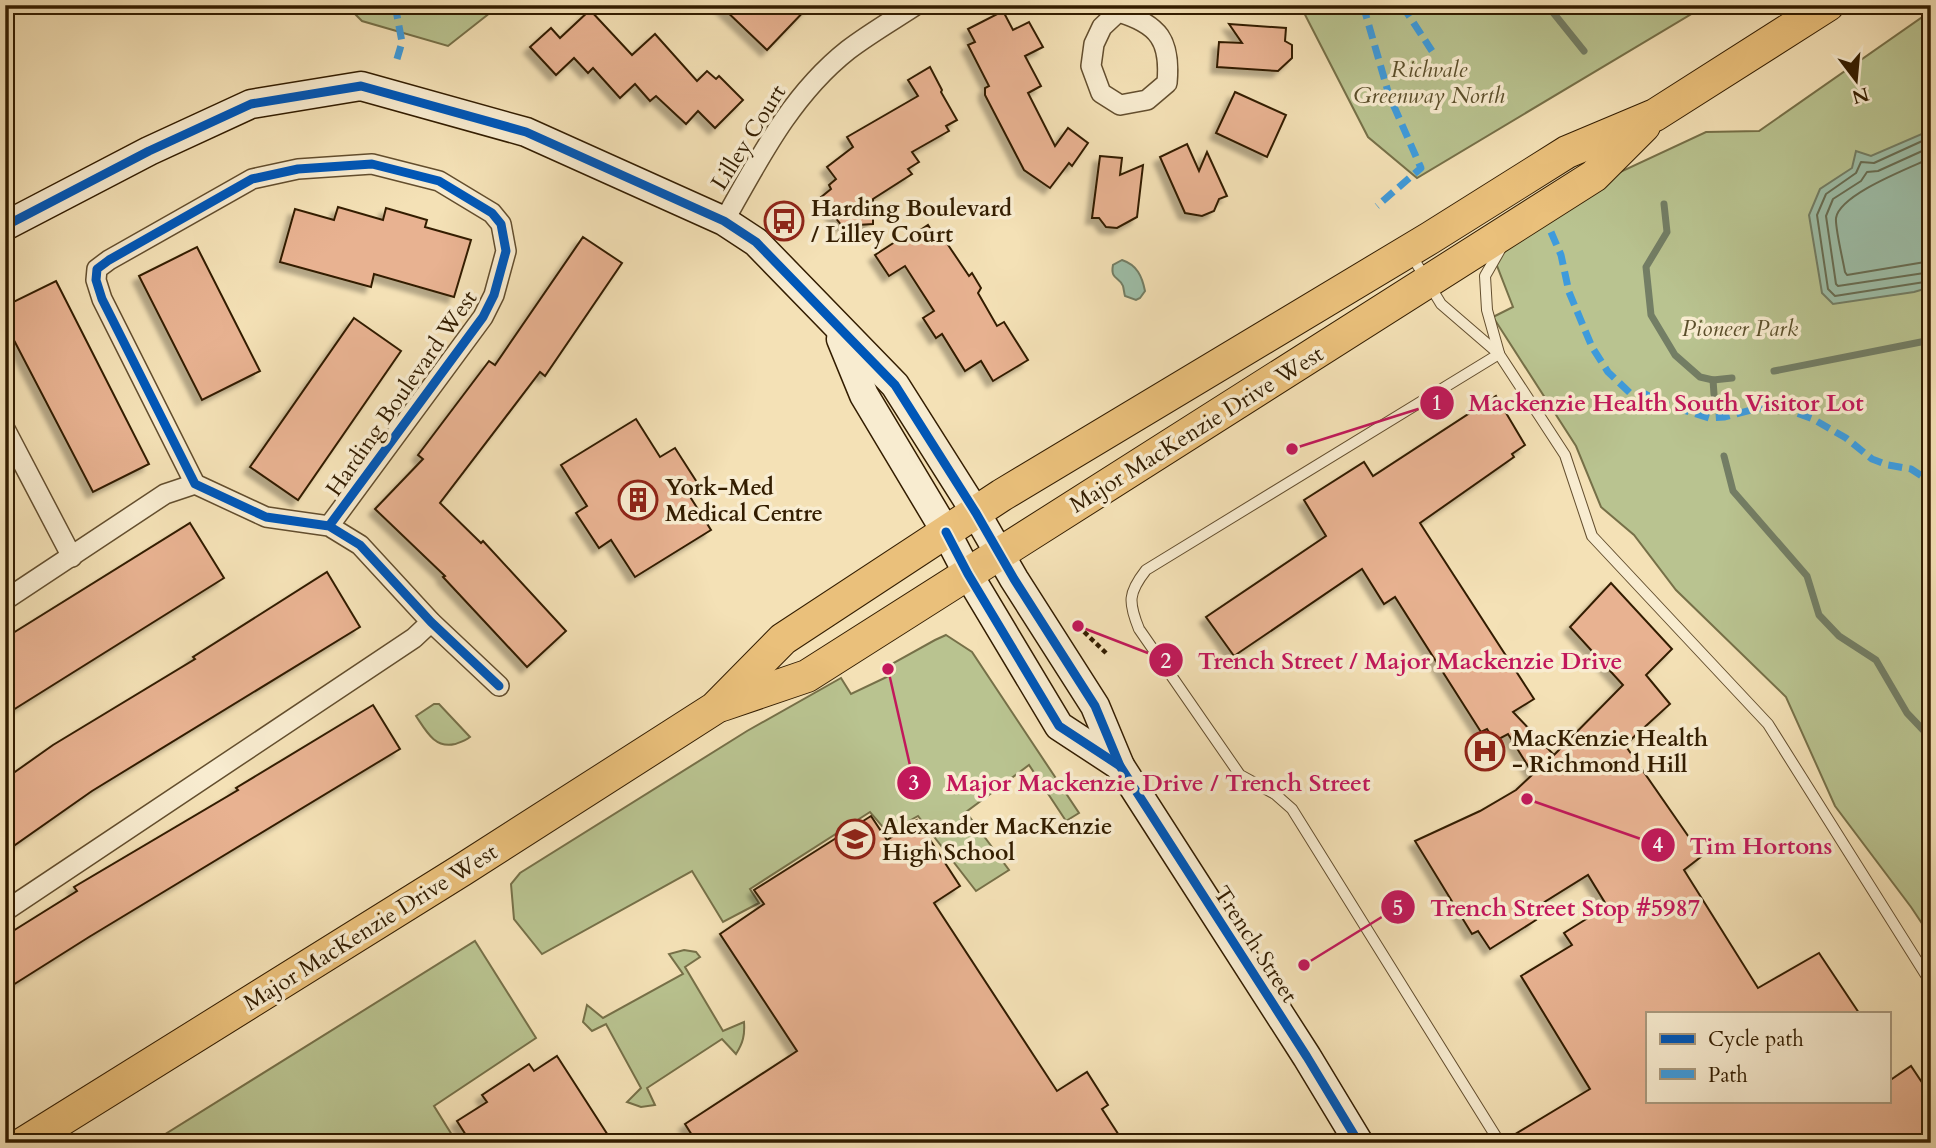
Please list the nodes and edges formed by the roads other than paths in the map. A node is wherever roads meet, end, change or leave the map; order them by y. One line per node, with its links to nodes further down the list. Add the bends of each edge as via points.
1 (916, 5): 5 (street, Lilley Court, via 847,51 804,92)
2 (1828, 5): 4 (main road, Major MacKenzie Drive West)
3 (1116, 9): 3 (street, via 1094,44 1091,66 1101,93 1120,105 1147,100 1167,83 1169,61 1163,41 1146,23)
4 (1656, 115): 7 (main road, Major MacKenzie Drive West, via 1594,176); 8 (main road, Major MacKenzie Drive West, via 1567,152)
5 (724, 220): 6 (street, via 526,132 361,86 251,104); 10 (street, via 756,242)
6 (5, 226)
7 (1512, 229): 9 (main road, Major MacKenzie Drive West); 11 (lane, via 1485,276 1487,310)
8 (1409, 251): 9 (lane); 14 (main road, Major MacKenzie Drive West)
9 (1428, 282): 11 (lane, via 1441,304); 17 (main road, Major MacKenzie Drive West)
10 (835, 324): 14 (street, via 895,385); 16 (street, Trench Street, via 864,395)
11 (1499, 354): 26 (lane, via 1565,455 1592,536 1768,724); 29 (lane, via 1146,570 1133,587 1131,602 1139,629 1240,775 1292,809)
12 (5, 429): 18 (street)
13 (195, 484): 15 (street, Harding Boulevard West, via 266,517); 15 (street, Harding Boulevard West, via 102,299 97,270 252,179 298,169 372,164 439,181 492,213 501,224 506,251 494,295 483,317); 18 (street, via 165,494)
14 (976, 513): 16 (main road, Major MacKenzie Drive West); 17 (street)
15 (329, 526): 21 (street, Harding Boulevard West, via 360,544)
16 (946, 532): 19 (street, Trench Street); 23 (main road, Major MacKenzie Drive West, via 783,639)
17 (999, 554): 19 (main road, Major MacKenzie Drive West); 24 (street, Trench Street, via 1095,706)
18 (72, 557): 20 (street)
19 (968, 574): 23 (main road, Major MacKenzie Drive West, via 807,676); 24 (street, Trench Street, via 1059,726)
20 (5, 600)
21 (431, 622): 22 (street, Harding Boulevard West); 25 (street, via 414,638)
22 (499, 686)
23 (715, 708): 27 (main road, Major MacKenzie Drive West)
24 (1121, 766): 28 (street, Trench Street)
25 (5, 911)
26 (1931, 983)
27 (24, 1143)
28 (1359, 1143)
29 (1500, 1143)

